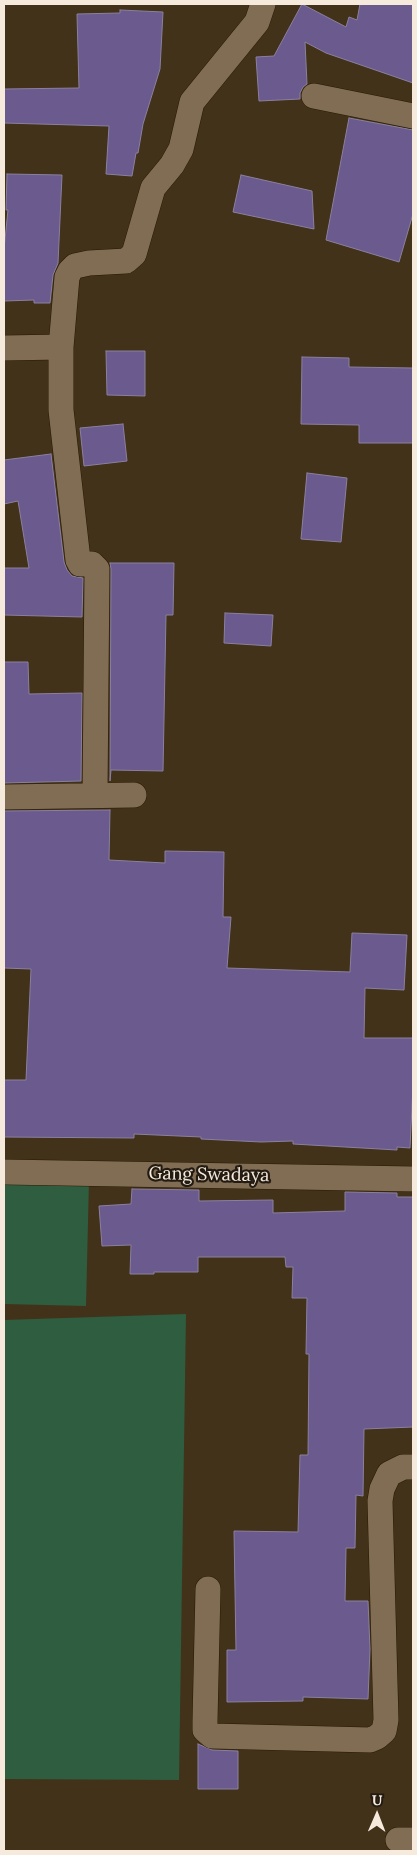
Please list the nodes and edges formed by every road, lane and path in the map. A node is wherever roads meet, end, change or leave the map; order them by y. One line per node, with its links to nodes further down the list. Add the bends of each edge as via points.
1 (263, 4): 4 (street, via 256,22 192,102 181,149 153,188 134,254 126,261 89,263 75,266 70,271)
2 (314, 96): 3 (street)
3 (413, 116)
4 (61, 347): 5 (street); 7 (street, via 61,410 78,560 80,564 92,564 96,569)
5 (4, 348)
6 (134, 795): 7 (street)
7 (95, 796): 8 (street)
8 (4, 797)
9 (4, 1172): 10 (street, Gang Swadaya)
10 (413, 1179)
11 (413, 1467): 12 (street, via 403,1467 389,1474 380,1501 386,1720 384,1731 377,1737 370,1740 212,1736 205,1730)
12 (208, 1589)

